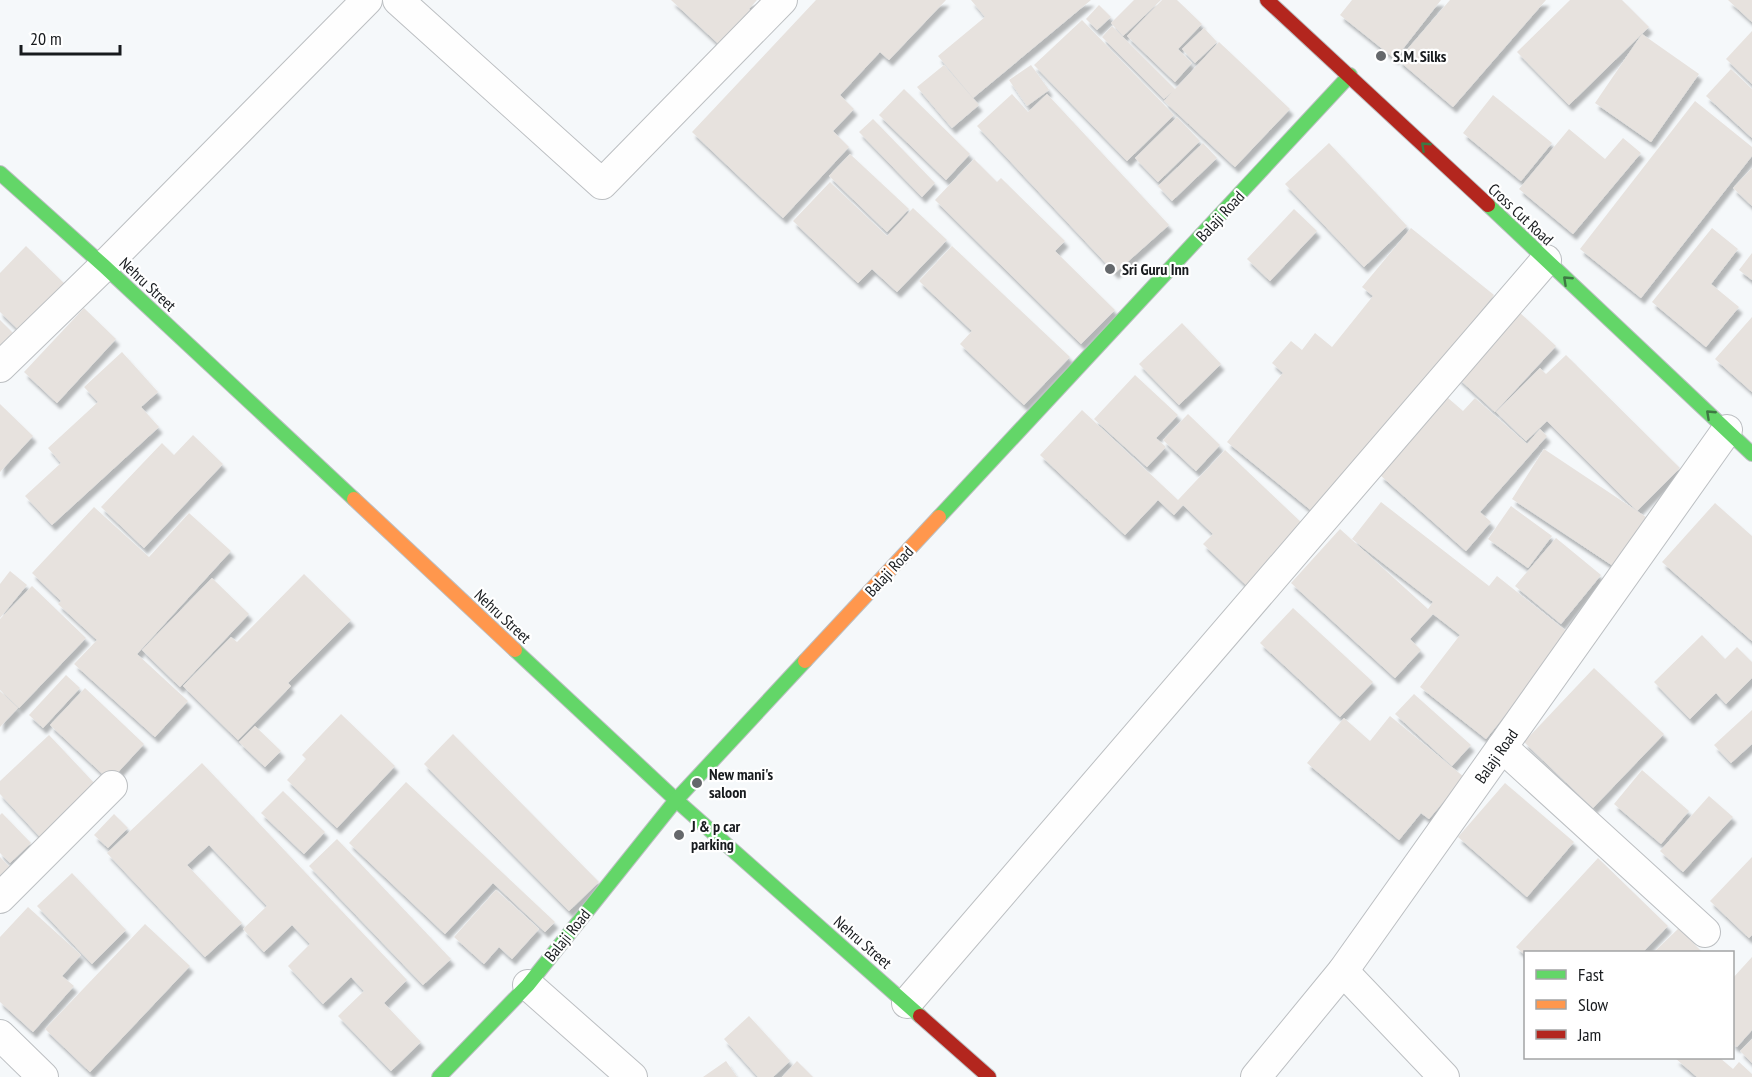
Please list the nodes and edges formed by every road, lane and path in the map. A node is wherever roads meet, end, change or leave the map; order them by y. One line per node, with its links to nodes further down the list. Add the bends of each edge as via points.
1 (367, 0): 8 (street)
2 (398, 0): 3 (street, via 602,184)
3 (782, 0)
4 (1267, 0): 5 (street, Cross Cut Road)
5 (1350, 75): 7 (street, Cross Cut Road, one-way to 5); 14 (street, Balaji Road)
6 (0, 173): 8 (street, Nehru Street)
7 (1546, 260): 10 (street, Cross Cut Road, one-way to 7); 19 (street)
8 (104, 266): 9 (street); 14 (street, Nehru Street)
9 (0, 367)
10 (1727, 430): 11 (street, Cross Cut Road); 12 (street, Balaji Road)
11 (1752, 454)
12 (1502, 747): 16 (street); 17 (street, Balaji Road)
13 (112, 786): 15 (street)
14 (676, 800): 18 (street, Balaji Road); 19 (street, Nehru Street)
15 (0, 898)
16 (1706, 932)
17 (1343, 970): 25 (street, Balaji Road); 26 (street)
18 (528, 985): 22 (street, Balaji Road); 23 (street)
19 (907, 1003): 24 (street, Nehru Street)
20 (0, 1035): 21 (street)
21 (43, 1077)
22 (439, 1077)
23 (632, 1077)
24 (989, 1077)
25 (1256, 1077)
26 (1444, 1077)

